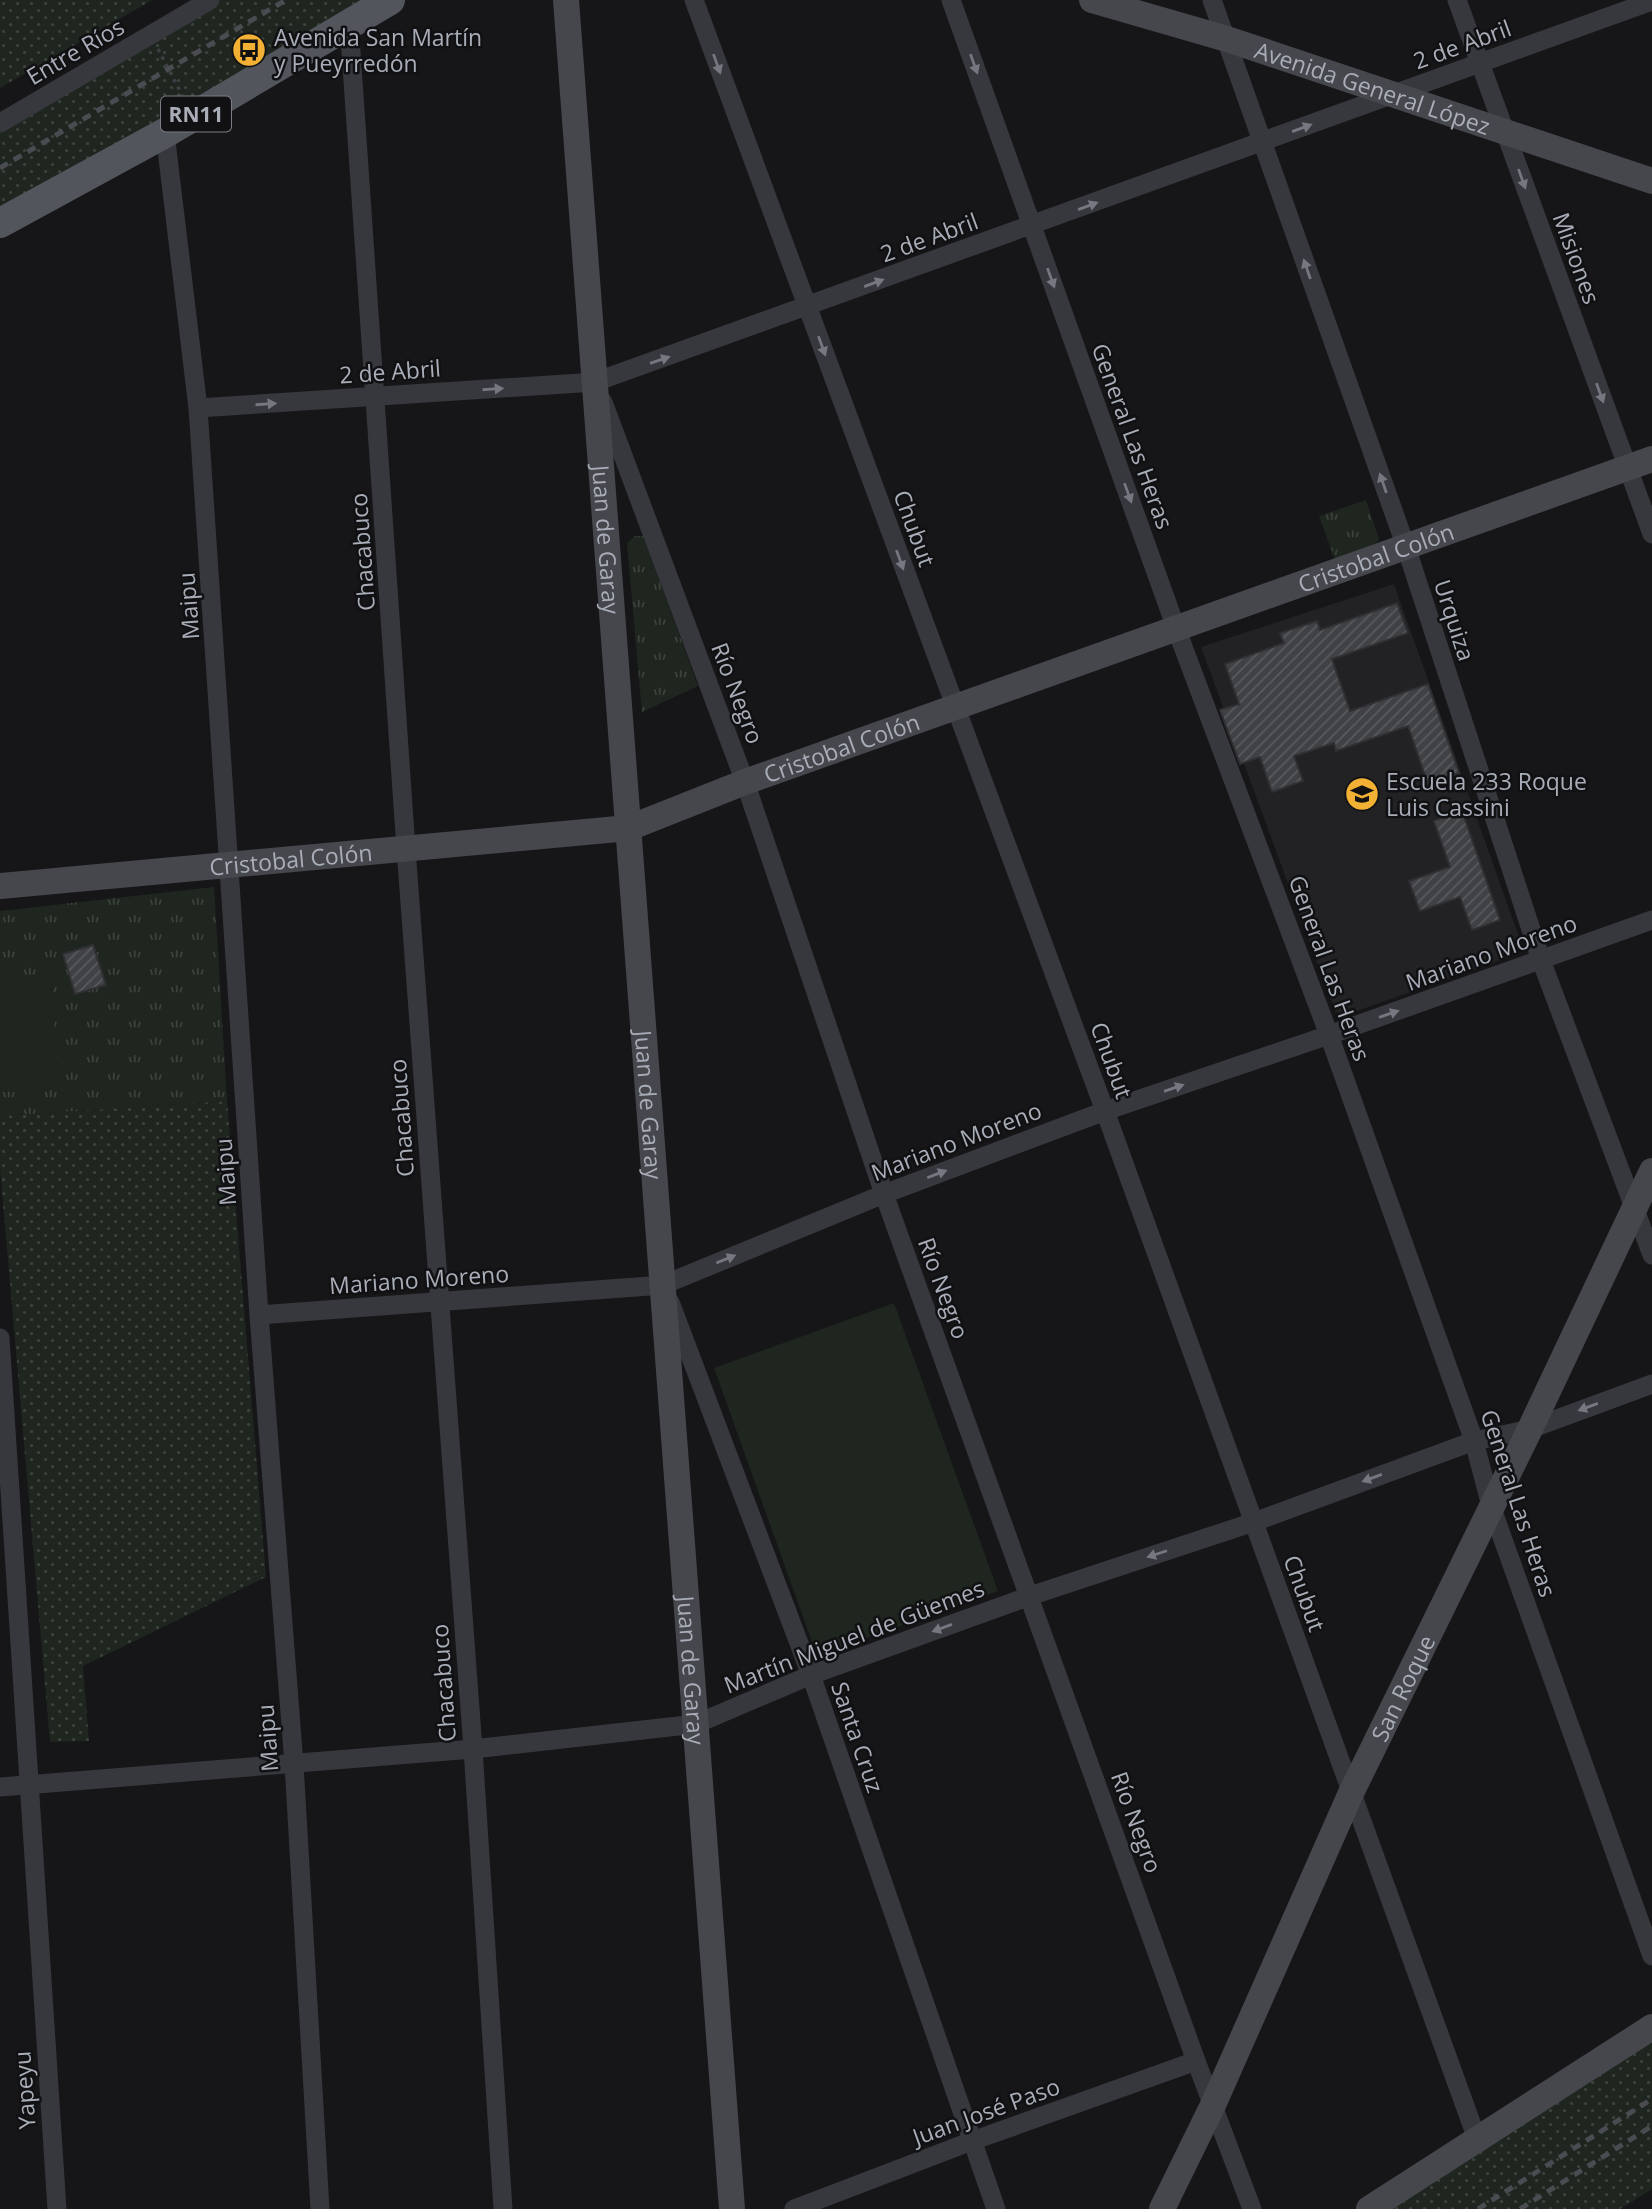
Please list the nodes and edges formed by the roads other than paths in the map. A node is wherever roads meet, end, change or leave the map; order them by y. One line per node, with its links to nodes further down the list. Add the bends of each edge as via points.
1 (210, 0): 14 (street, Entre Ríos)
2 (390, 0): 10 (main road, RN11)
3 (566, 0): 22 (street, Juan de Garay)
4 (694, 0): 21 (street, Chubut, one-way to 21)
5 (951, 0): 20 (street, General Las Heras, one-way to 20)
6 (1092, 0): 11 (street, Avenida General López)
7 (1212, 0): 11 (street, Urquiza)
8 (1457, 0): 12 (street, Misiones)
9 (1652, 1): 12 (street, 2 de Abril)
10 (349, 23): 16 (main road, RN11); 23 (street, Chacabuco)
11 (1227, 39): 13 (street, Avenida General López); 17 (street, Urquiza)
12 (1480, 64): 13 (street, 2 de Abril); 15 (street, Misiones)
13 (1391, 96): 15 (street, Avenida General López); 17 (street, 2 de Abril, one-way to 13)
14 (0, 123)
15 (1505, 131): 18 (street, Avenida General López); 25 (street, Misiones, one-way to 25)
16 (165, 133): 19 (main road, RN11); 24 (street, Maipu)
17 (1263, 142): 20 (street, 2 de Abril, one-way to 17); 27 (street, Urquiza, one-way to 17)
18 (1652, 181)
19 (0, 223)
20 (1032, 226): 21 (street, 2 de Abril, one-way to 20); 28 (street, General Las Heras, one-way to 28)
21 (808, 307): 22 (street, 2 de Abril, one-way to 21); 29 (street, Chubut, one-way to 29)
22 (595, 382): 23 (street, 2 de Abril, one-way to 22); 30 (street, Río Negro); 31 (street, Juan de Garay)
23 (377, 397): 24 (street, 2 de Abril, one-way to 23); 32 (street, Chacabuco)
24 (198, 408): 33 (street, Maipu)
25 (1640, 463): 26 (street, Misiones); 27 (street, Cristobal Colón)
26 (1652, 534)
27 (1406, 547): 28 (street, Cristobal Colón); 36 (street, Urquiza)
28 (1176, 628): 29 (street, Cristobal Colón); 37 (street, General Las Heras)
29 (954, 708): 30 (street, Cristobal Colón); 38 (street, Chubut)
30 (746, 782): 31 (street, Cristobal Colón); 40 (street, Río Negro)
31 (629, 828): 32 (street, Cristobal Colón); 43 (street, Juan de Garay)
32 (406, 849): 33 (street, Cristobal Colón); 44 (street, Chacabuco)
33 (230, 865): 34 (street, Cristobal Colón); 45 (street, Maipu)
34 (0, 886)
35 (1652, 920): 36 (street, Mariano Moreno)
36 (1541, 960): 37 (street, Mariano Moreno, one-way to 36); 41 (street, Urquiza)
37 (1329, 1035): 38 (street, Mariano Moreno, one-way to 37); 49 (street, General Las Heras)
38 (1105, 1111): 40 (street, Mariano Moreno, one-way to 38); 51 (street, Chubut)
39 (1652, 1171): 41 (street, San Roque)
40 (884, 1194): 43 (street, Mariano Moreno, one-way to 40); 52 (street, Río Negro)
41 (1635, 1206): 42 (street, Urquiza); 48 (street, San Roque)
42 (1652, 1255)
43 (663, 1285): 44 (street, Mariano Moreno); 53 (street, Santa Cruz); 54 (street, Juan de Garay)
44 (439, 1302): 45 (street, Mariano Moreno); 55 (street, Chacabuco)
45 (259, 1315): 56 (street, Maipu)
46 (0, 1338): 57 (street, Yapeyu)
47 (1652, 1384): 48 (street, Martín Miguel de Güemes, one-way to 48)
48 (1530, 1429): 49 (street, Martín Miguel de Güemes); 50 (street, San Roque)
49 (1474, 1441): 50 (street, General Las Heras); 51 (street, Martín Miguel de Güemes, one-way to 51)
50 (1491, 1506): 59 (street, San Roque); 60 (street, General Las Heras)
51 (1254, 1522): 52 (street, Martín Miguel de Güemes, one-way to 52); 59 (street, Chubut)
52 (1030, 1596): 53 (street, Martín Miguel de Güemes, one-way to 53); 62 (street, Río Negro)
53 (811, 1675): 54 (street, Martín Miguel de Güemes); 65 (street, Santa Cruz)
54 (696, 1724): 55 (street, Martín Miguel de Güemes); 69 (street, Juan de Garay)
55 (473, 1749): 56 (street, Martín Miguel de Güemes); 68 (street, Chacabuco)
56 (294, 1764): 57 (street, Martín Miguel de Güemes); 67 (street, Maipu)
57 (28, 1784): 58 (street, Martín Miguel de Güemes); 66 (street, Yapeyu)
58 (0, 1787)
59 (1351, 1793): 63 (street, San Roque); 64 (street, Chubut)
60 (1652, 1955)
61 (1652, 2027): 64 (street)
62 (1196, 2061): 63 (street, Río Negro); 65 (street, Juan José Paso)
63 (1213, 2105): 72 (street, San Roque); 73 (street, Río Negro)
64 (1478, 2139): 74 (street)
65 (972, 2141): 70 (street, Juan José Paso); 71 (street, Santa Cruz)
66 (57, 2209)
67 (320, 2209)
68 (503, 2209)
69 (732, 2209)
70 (794, 2209)
71 (996, 2209)
72 (1161, 2209)
73 (1252, 2209)
74 (1369, 2209)

